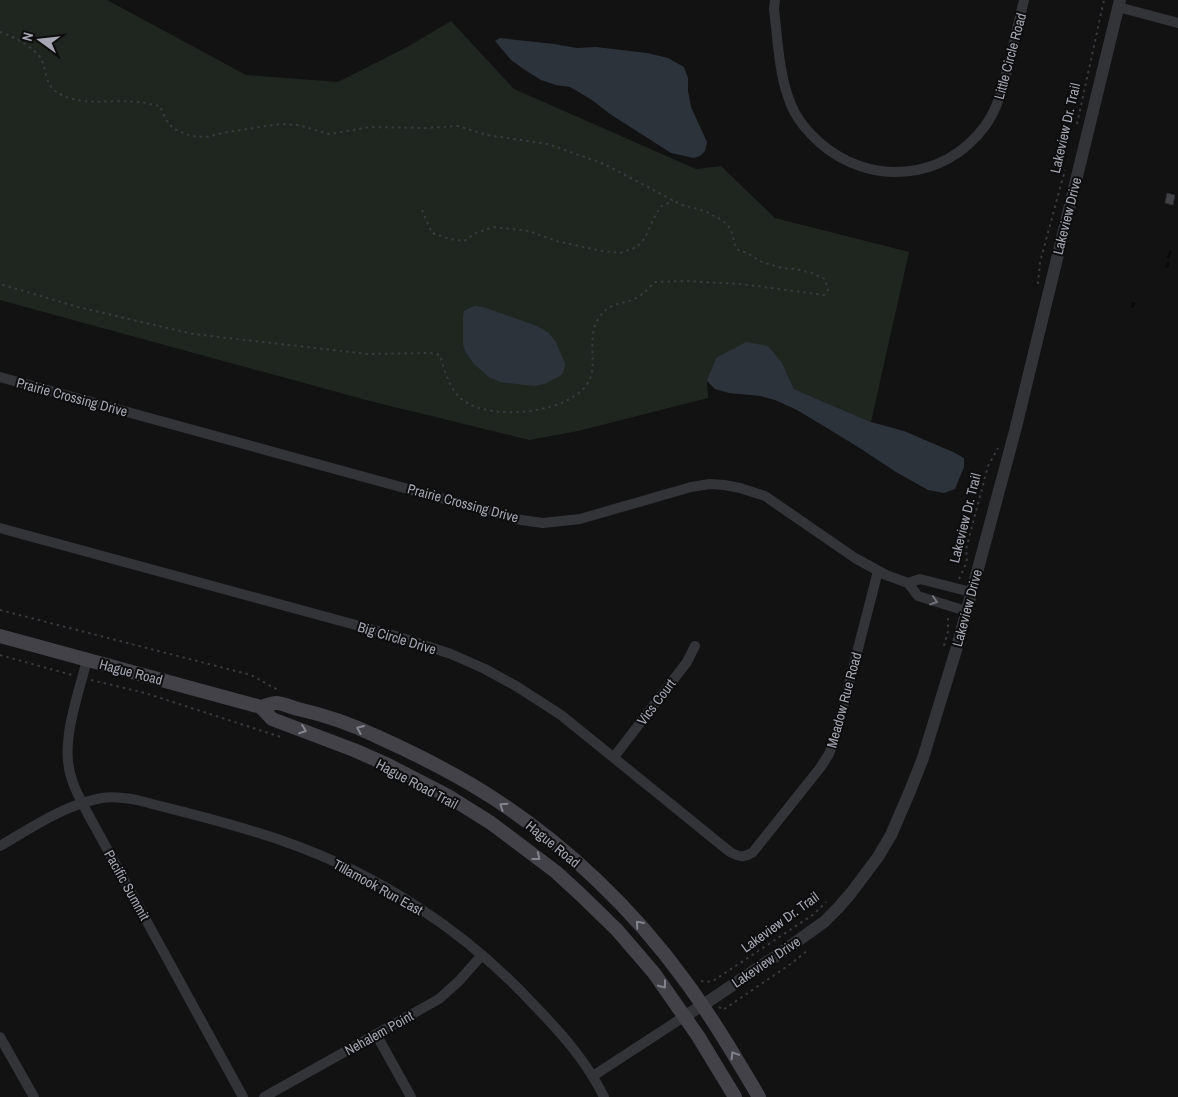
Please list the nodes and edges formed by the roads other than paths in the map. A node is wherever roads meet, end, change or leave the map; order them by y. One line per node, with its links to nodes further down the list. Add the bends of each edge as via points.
1 (775, 0): 2 (street, Little Circle Road, via 785,86 800,122 840,158 869,169 901,172 927,168 951,157 975,139 985,126 1000,97)
2 (1024, 0)
3 (1119, 4): 4 (street); 9 (street, Lakeview Drive, via 1015,431)
4 (1178, 23)
5 (0, 377): 7 (street, Prairie Crossing Drive, via 521,520 580,519 700,485 740,488 765,496)
6 (0, 528): 15 (street, Big Circle Drive, via 396,636 451,654 485,669 561,715)
7 (878, 571): 8 (street, Prairie Crossing Drive); 18 (street, Meadow Rue Road, via 829,754 753,852)
8 (908, 583): 9 (street, Prairie Crossing Drive, via 920,579); 10 (street, Prairie Crossing Drive, one-way to 10, via 918,596)
9 (971, 592): 10 (street, Lakeview Drive)
10 (966, 611): 20 (street, Lakeview Drive, via 923,758 891,835 878,857 824,922)
11 (0, 636): 13 (main road, Hague Road)
12 (695, 646): 15 (street, Vics Court, via 687,662)
13 (88, 660): 14 (main road, Hague Road); 16 (street, Pacific Summit, via 67,742 68,768)
14 (261, 707): 20 (main road, Hague Road, one-way to 14, via 668,958 607,891 560,848 493,798 422,758 349,724 276,703); 21 (main road, Hague Road, one-way to 21, via 272,719 354,750 417,779 491,823 556,872 600,913 654,973)
15 (614, 757): 18 (street, Big Circle Drive, via 730,852)
16 (83, 803): 17 (street, Tillamook Run East, via 66,808); 19 (street, Tillamook Run East, via 101,798 126,798 284,841 387,888 423,910); 26 (street, Pacific Summit)
17 (0, 846)
18 (740, 856)
19 (482, 955): 22 (street, Nehalem Point, via 444,995); 24 (street, Tillamook Run East, via 559,1031)
20 (703, 1005): 21 (street, Lakeview Drive); 31 (main road, Hague Road, one-way to 20)
21 (684, 1016): 24 (street, Lakeview Drive); 30 (main road, Hague Road)
22 (376, 1034): 27 (street, Nehalem Point); 28 (street)
23 (0, 1036): 25 (street)
24 (593, 1076): 29 (street, Tillamook Run East)
25 (34, 1097)
26 (243, 1097)
27 (264, 1097)
28 (411, 1097)
29 (604, 1097)
30 (735, 1097)
31 (759, 1097)

